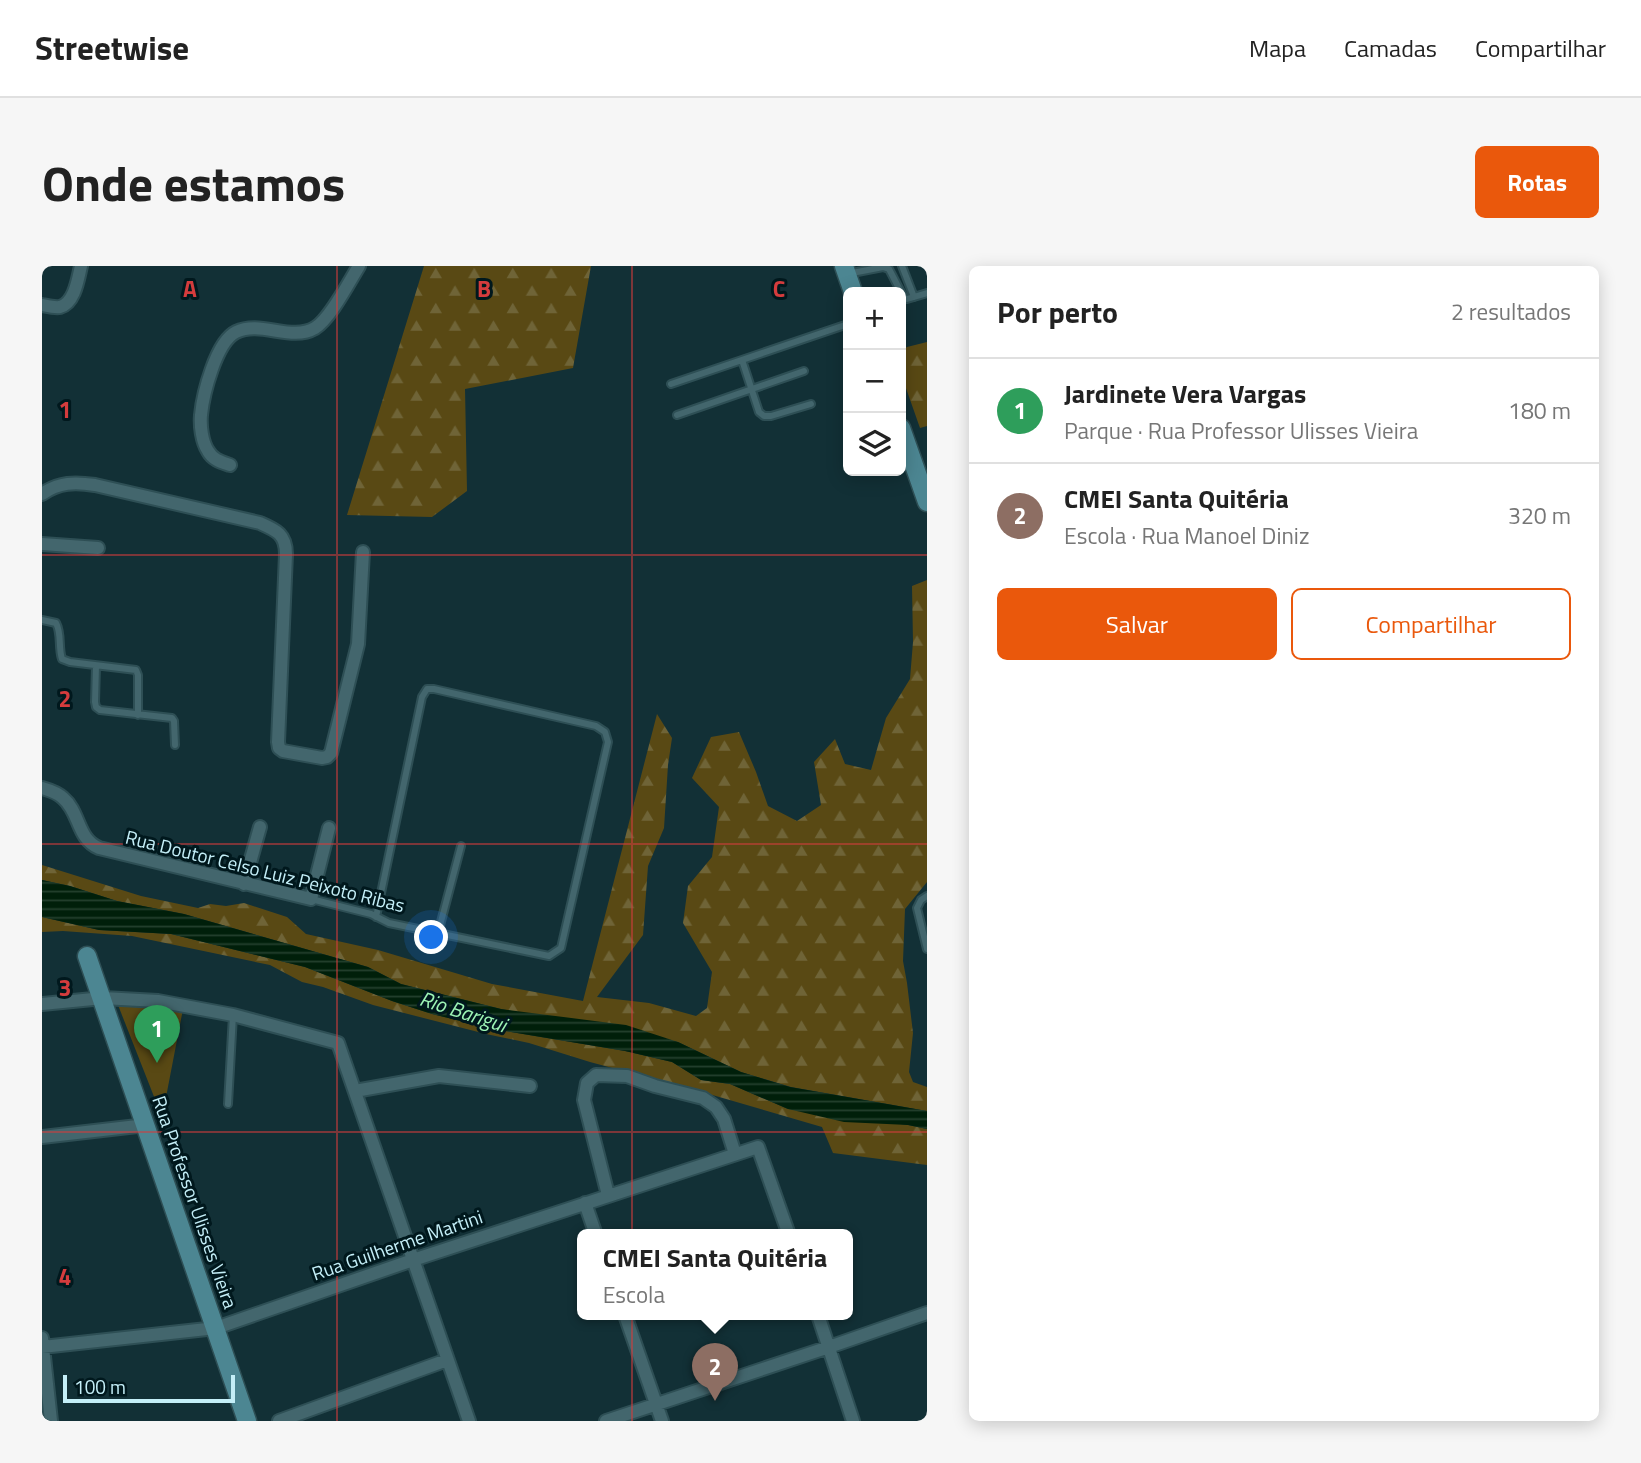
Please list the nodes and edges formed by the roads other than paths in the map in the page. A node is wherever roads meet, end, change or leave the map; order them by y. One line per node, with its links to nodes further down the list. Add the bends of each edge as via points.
1 (81, 266): 8 (street, via 74,292 64,305)
2 (359, 266): 17 (street, via 316,327 298,332 251,328 228,337 210,376 201,417 207,450 214,459)
3 (902, 266): 7 (lane)
4 (845, 270): 5 (street); 7 (lane, via 889,269 904,298)
5 (851, 287)
6 (927, 293): 7 (lane)
7 (914, 298)
8 (42, 305)
9 (843, 326): 10 (lane)
10 (742, 360): 12 (lane); 13 (lane)
11 (804, 371): 13 (lane)
12 (671, 384)
13 (751, 390): 14 (lane, via 764,416); 15 (lane)
14 (811, 404)
15 (677, 415)
16 (906, 442): 19 (street)
17 (230, 465)
18 (42, 494): 22 (street, via 71,483 95,485 132,499 157,499 260,523 284,538 278,742 283,751 322,758 331,753 358,644)
19 (927, 502)
20 (42, 544): 21 (street)
21 (98, 548)
22 (363, 552)
23 (42, 620): 24 (lane, via 56,623 62,659)
24 (96, 666): 25 (lane, via 96,707); 25 (lane, via 135,670)
25 (138, 715): 26 (lane, via 172,718)
26 (175, 745)
27 (42, 788): 31 (street, Rua Doutor Celso Luiz Peixoto Ribas, via 63,797 93,846)
28 (260, 827): 31 (street)
29 (329, 828): 33 (street)
30 (461, 846): 35 (lane)
31 (244, 884): 33 (street, Rua Doutor Celso Luiz Peixoto Ribas)
32 (927, 896): 36 (lane, via 917,908)
33 (310, 899): 34 (lane, Rua Doutor Celso Luiz Peixoto Ribas)
34 (376, 916): 35 (lane, Rua Doutor Celso Luiz Peixoto Ribas); 35 (lane, Rua Doutor Celso Luiz Peixoto Ribas, via 427,689 596,726 605,732 608,741 561,948 549,956)
35 (438, 933)
36 (927, 949)
37 (87, 956): 38 (street, Rua Professor Ulisses Vieira)
38 (103, 998): 39 (street); 40 (street, via 158,1001); 44 (street, Rua Professor Ulisses Vieira)
39 (42, 1004)
40 (233, 1015): 42 (street, via 338,1044); 43 (lane)
41 (530, 1086): 42 (street, via 439,1076)
42 (355, 1091): 51 (street)
43 (228, 1104)
44 (146, 1125): 45 (street); 55 (street, Rua Professor Ulisses Vieira)
45 (42, 1137)
46 (735, 1154): 47 (street, Rua Guilherme Martini); 47 (street, via 724,1119 703,1098 628,1076 596,1075 587,1083 584,1101); 50 (street, Rua Guilherme Martini, via 758,1147)
47 (608, 1195): 48 (street, Rua Guilherme Martini)
48 (585, 1203): 49 (street); 51 (street, Rua Guilherme Martini)
49 (594, 1229)
50 (787, 1229)
51 (413, 1260): 55 (street, Rua Guilherme Martini); 58 (street)
52 (927, 1313): 57 (street)
53 (627, 1320): 59 (street)
54 (820, 1320): 57 (street)
55 (216, 1328): 56 (street, Rua Guilherme Martini); 61 (street, Rua Professor Ulisses Vieira)
56 (42, 1344): 60 (street)
57 (829, 1347): 59 (street); 66 (street)
58 (447, 1360): 62 (street); 63 (street)
59 (656, 1405): 64 (street); 65 (street)
60 (51, 1421)
61 (247, 1421)
62 (279, 1421)
63 (468, 1421)
64 (606, 1421)
65 (662, 1421)
66 (853, 1421)

